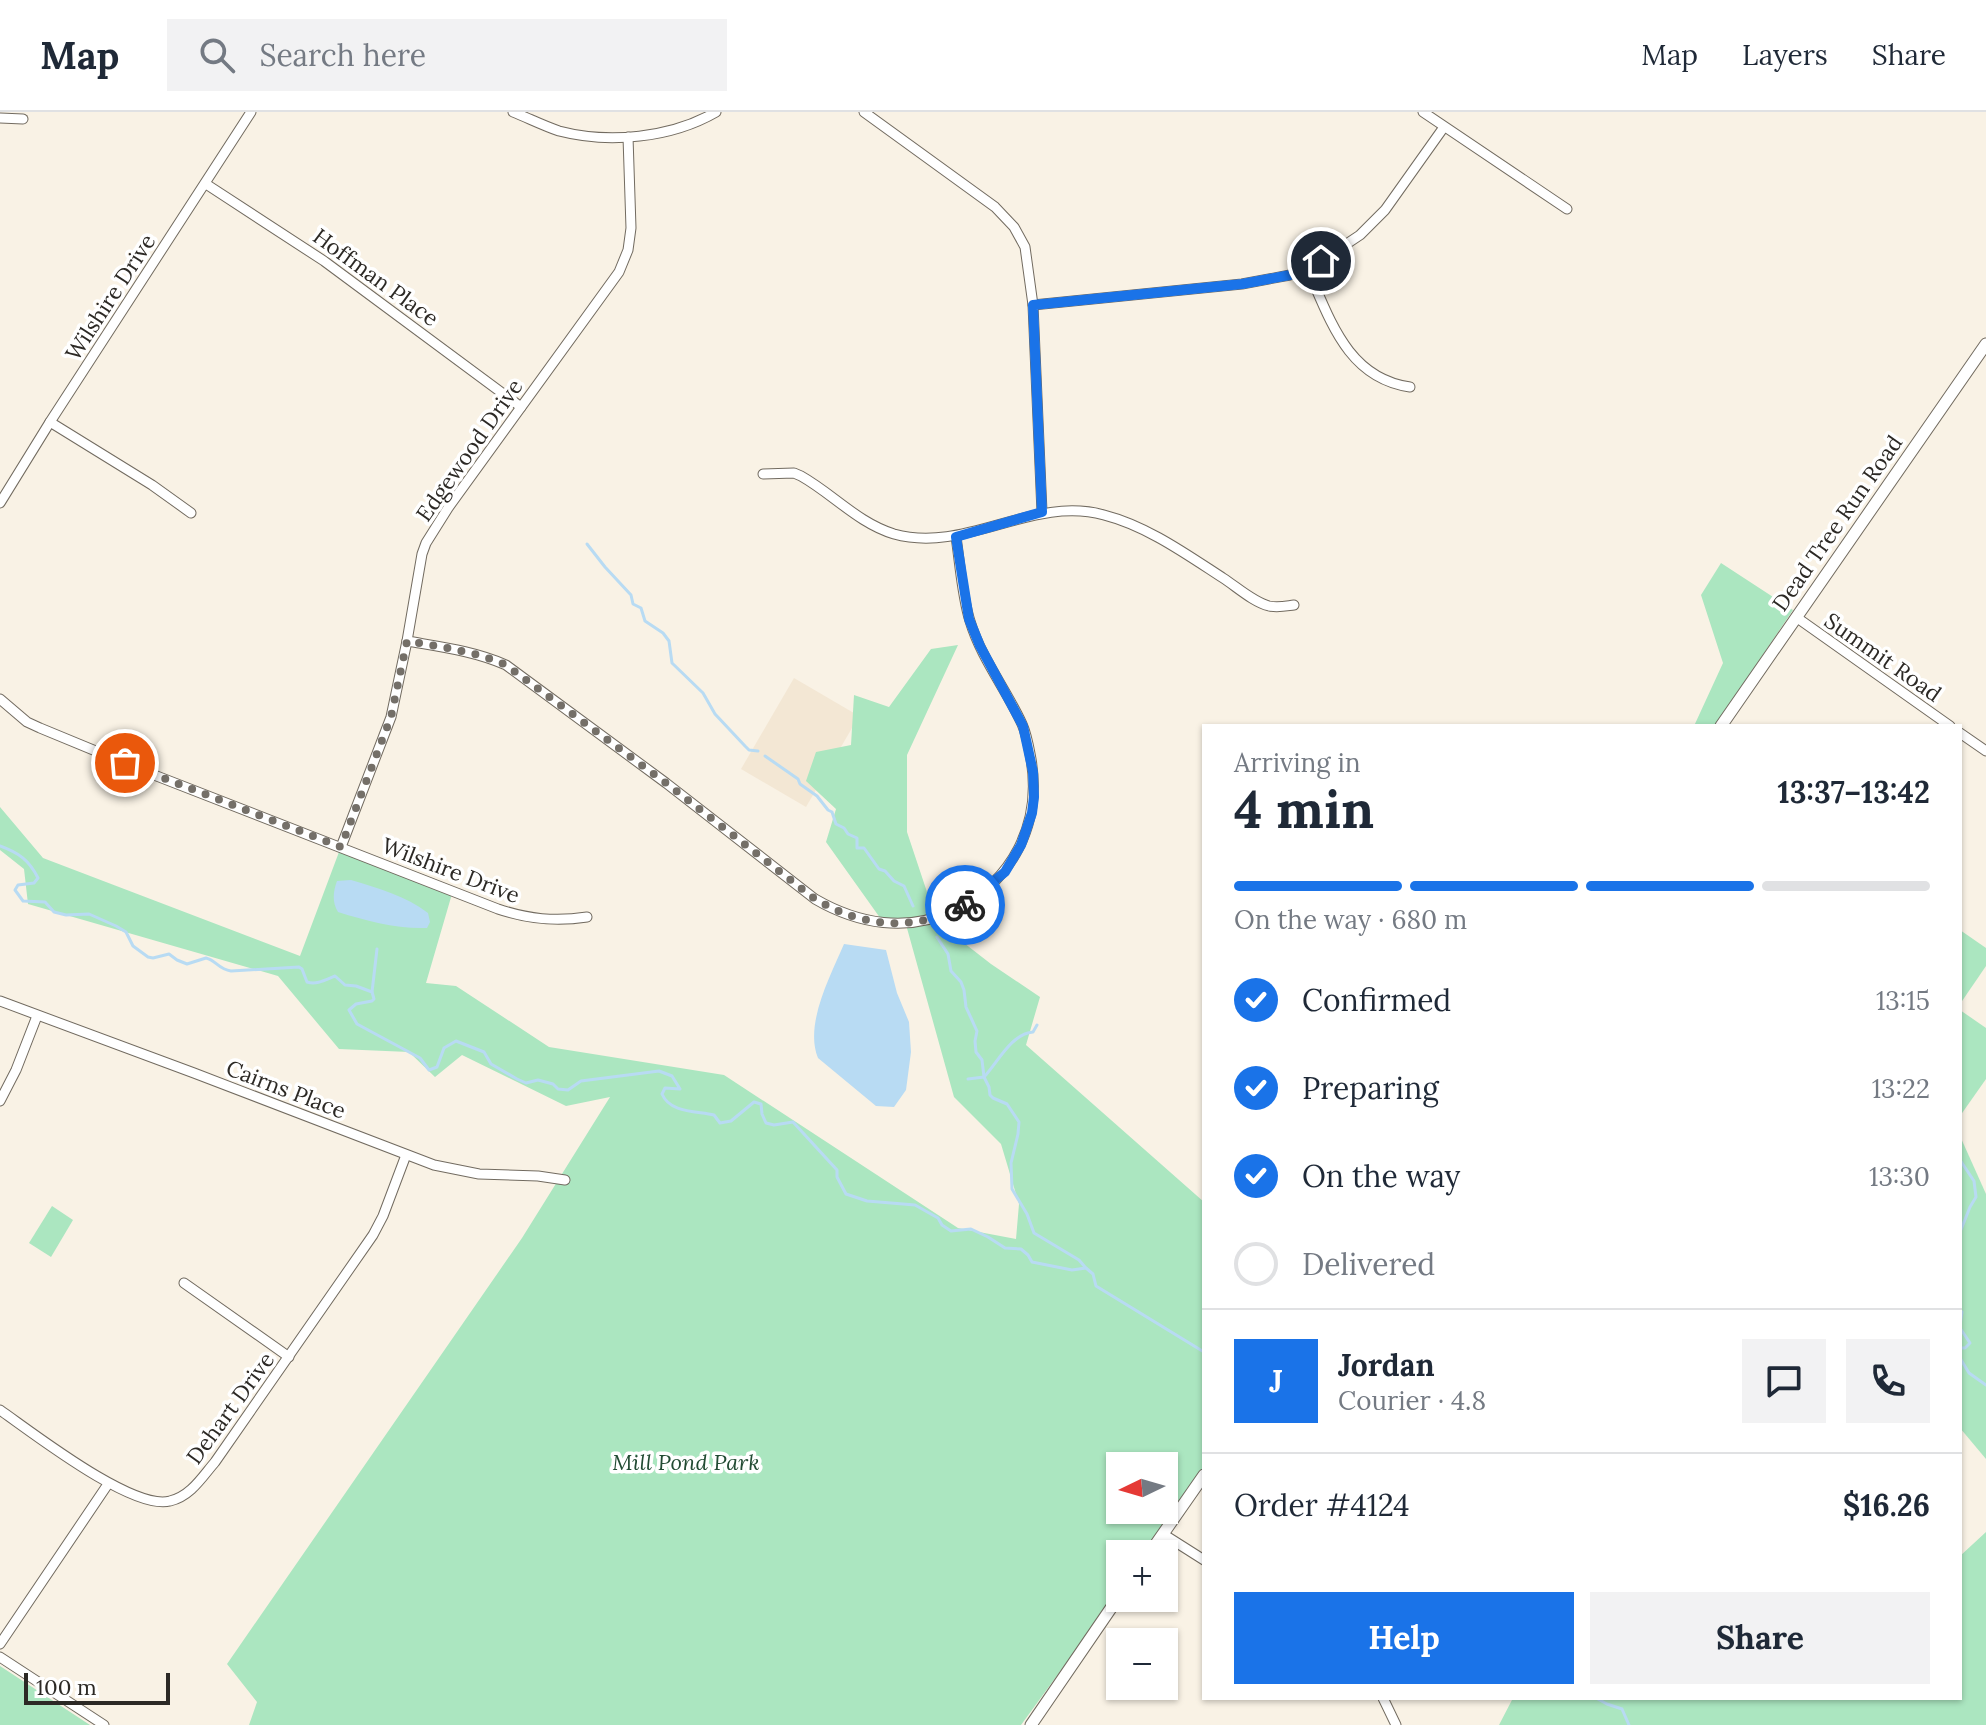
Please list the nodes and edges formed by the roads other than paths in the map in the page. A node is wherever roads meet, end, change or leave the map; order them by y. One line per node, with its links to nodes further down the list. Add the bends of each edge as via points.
1 (251, 112): 10 (street, Wilshire Drive)
2 (513, 112): 9 (street, via 558,130)
3 (716, 112): 9 (street, via 677,129)
4 (864, 112): 13 (street, via 994,206 1014,227 1025,247)
5 (1423, 112): 8 (street)
6 (0, 118): 7 (street)
7 (23, 119)
8 (1444, 127): 11 (street); 12 (street, via 1385,210 1360,235)
9 (628, 137): 16 (street, Edgewood Drive, via 628,250 619,272)
10 (206, 184): 16 (street, Hoffman Place, via 324,261); 17 (street, Wilshire Drive)
11 (1567, 209)
12 (1307, 268): 13 (street, via 1242,284); 15 (street, via 1349,353 1380,378)
13 (1033, 305): 20 (street)
14 (1986, 344): 24 (street, Dead Tree Run Road)
15 (1410, 387)
16 (521, 407): 25 (street, Edgewood Drive, via 426,543)
17 (50, 422): 19 (street, Wilshire Drive); 21 (street)
18 (763, 474): 22 (street, via 801,476 865,521 894,534)
19 (0, 503)
20 (1042, 512): 22 (street); 23 (street, via 1069,510 1117,519 1192,557 1261,604)
21 (191, 513)
22 (956, 537): 25 (street, via 969,619 1023,726 1034,797 1027,831 1005,872 965,905 933,918 881,923 834,910 506,665)
23 (1294, 605)
24 (1796, 617): 27 (street, Dead Tree Run Road); 28 (street, Summit Road)
25 (407, 641): 31 (street, Edgewood Drive, via 391,717)
26 (0, 699): 31 (street, Wilshire Drive, via 40,728)
27 (1722, 724)
28 (1947, 724)
29 (1962, 734): 30 (street)
30 (1986, 751)
31 (341, 847): 32 (street, Wilshire Drive, via 524,917)
32 (587, 917)
33 (0, 1001): 34 (street, Cairns Place)
34 (37, 1016): 35 (street); 36 (street, Cairns Place)
35 (0, 1101)
36 (406, 1155): 37 (street, Cairns Place, via 463,1172); 39 (street, Dehart Drive, via 373,1235)
37 (565, 1180)
38 (184, 1283): 39 (street)
39 (289, 1357): 42 (street, Dehart Drive, via 191,1492 164,1503)
40 (0, 1410): 42 (street, Dehart Drive)
41 (1202, 1478): 43 (street)
42 (108, 1484): 47 (street)
43 (1163, 1534): 44 (street); 45 (street)
44 (1159, 1540)
45 (1202, 1559)
46 (1108, 1612): 51 (street)
47 (0, 1644)
48 (0, 1657): 50 (street)
49 (1384, 1700): 52 (street)
50 (104, 1725)
51 (1031, 1725)
52 (1396, 1725)

